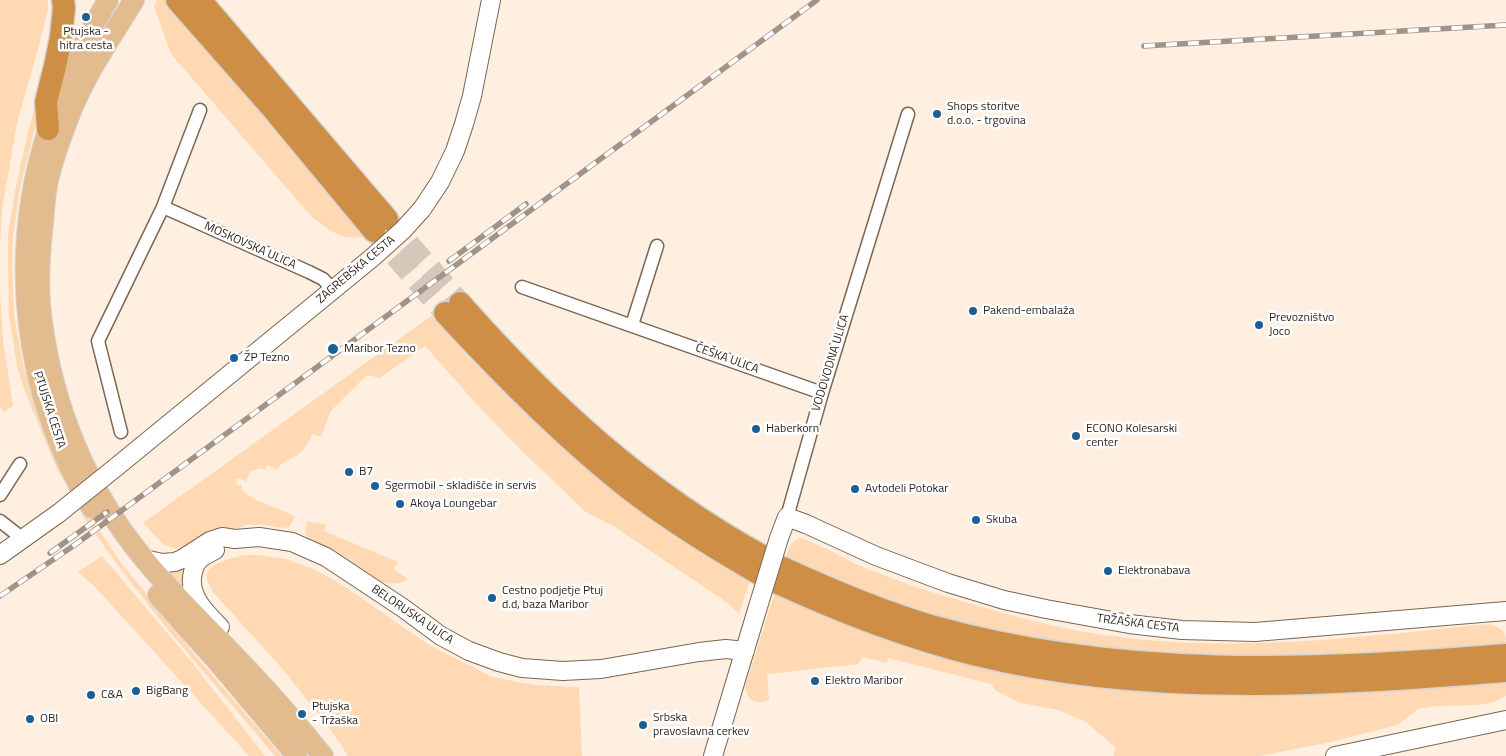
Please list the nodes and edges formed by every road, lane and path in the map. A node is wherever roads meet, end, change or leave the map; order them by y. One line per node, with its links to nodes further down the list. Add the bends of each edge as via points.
1 (63, 0): 9 (highway, via 61,37 46,102)
2 (108, 0): 9 (main road, PTUJSKA CESTA, via 76,60)
3 (134, 0): 25 (main road, PTUJSKA CESTA, via 80,92 48,180 40,254 40,301 50,367 77,449 104,504)
4 (177, 0): 5 (highway, via 381,225)
5 (200, 0)
6 (491, 0): 13 (street, ZAGREBŠKA CESTA, bridge, via 472,96 458,142 440,182 422,210 403,230)
7 (200, 110): 10 (street)
8 (908, 114): 16 (street, VODOVODNA ULICA)
9 (48, 129): 33 (main road, PTUJSKA CESTA, via 29,212 26,304 36,375 54,430 77,482 123,553)
10 (163, 207): 13 (street, MOSKOVSKA ULICA, via 309,272); 17 (street, via 98,341)
11 (657, 246): 15 (street)
12 (522, 287): 15 (street, ČEŠKA ULICA)
13 (333, 290): 22 (street, ZAGREBŠKA CESTA, bridge, via 59,513)
14 (452, 308): 26 (highway, via 525,397 629,489 681,526)
15 (632, 325): 16 (street, ČEŠKA ULICA)
16 (822, 393): 20 (street, VODOVODNA ULICA)
17 (122, 432)
18 (20, 464): 19 (street)
19 (0, 495)
20 (787, 517): 27 (street, TRŽAŠKA CESTA, via 948,584 1020,604 1129,624 1182,630 1255,632); 28 (street, VODOVODNA ULICA, bridge)
21 (0, 521): 22 (street)
22 (22, 539): 24 (street)
23 (234, 539): 25 (street, via 222,537 210,541 174,562); 28 (street, BELORUSKA ULICA, via 259,536 292,542 326,557 441,636 469,651 522,668 601,669 699,652); 29 (street, PTUJSKA CESTA, via 200,559 192,581 195,597 227,635)
24 (0, 555)
25 (144, 559): 29 (main road, PTUJSKA CESTA)
26 (771, 570): 30 (highway, via 930,626 1023,648 1086,658 1182,666 1276,668); 31 (highway, via 812,599 871,623 996,659 1088,674 1249,684 1384,680)
27 (1506, 611)
28 (745, 651): 35 (street, VODOVODNA ULICA)
29 (232, 653): 34 (main road, PTUJSKA CESTA)
30 (1506, 655)
31 (1506, 671)
32 (1506, 720): 36 (street)
33 (292, 752)
34 (323, 756)
35 (713, 756)
36 (1335, 756)

